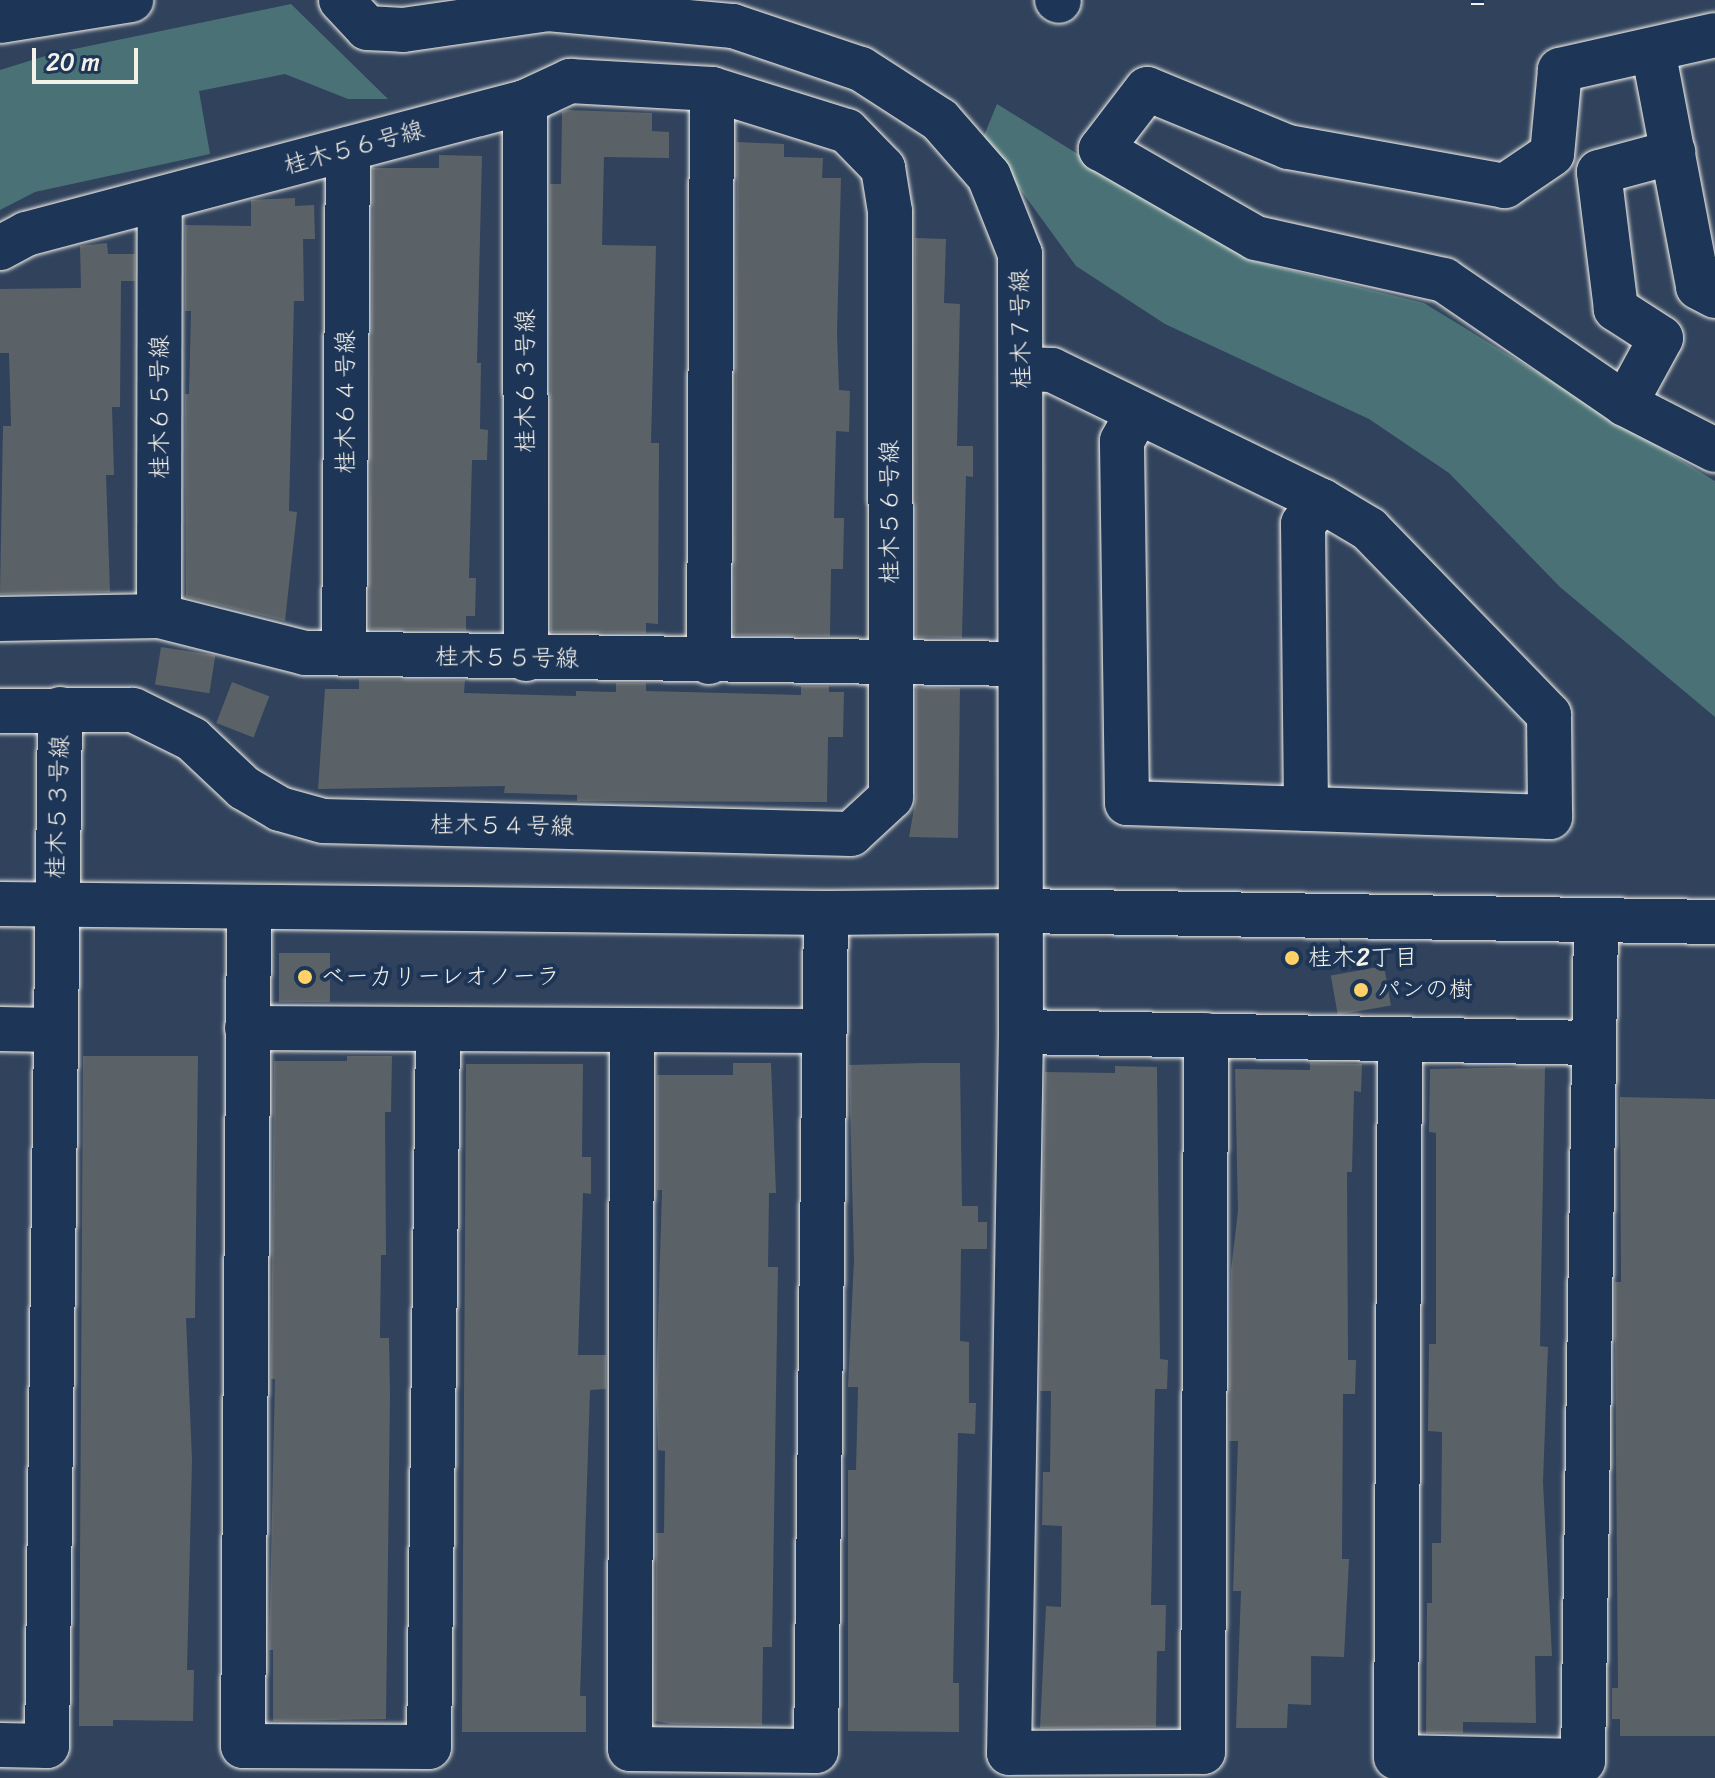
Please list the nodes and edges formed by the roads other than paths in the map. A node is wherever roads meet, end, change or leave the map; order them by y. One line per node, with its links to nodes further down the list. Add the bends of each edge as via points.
1 (131, 0): 4 (street)
2 (341, 0): 3 (street, 桂木７号線, via 367,28 403,30 548,9)
3 (736, 13): 14 (street, 桂木７号線, via 861,69 940,120 989,176 1020,254)
4 (0, 21)
5 (1715, 35): 6 (street)
6 (1653, 50): 10 (street); 15 (street, via 1560,70 1552,154 1505,186 1288,147 1147,89 1101,149 1256,238 1444,280)
7 (712, 89): 8 (street, 桂木５６号線, via 570,81); 23 (street); 25 (street, 桂木５６号線, via 847,131 883,168 890,211)
8 (525, 102): 9 (street, 桂木５６号線); 22 (street, 桂木６３号線)
9 (348, 149): 11 (street, 桂木５６号線); 21 (street, 桂木６４号線)
10 (1673, 152): 13 (street); 15 (street, via 1599,172 1616,309 1661,338)
11 (160, 199): 12 (street, 桂木５６号線, via 26,234); 19 (street, 桂木６５号線)
12 (0, 248)
13 (1709, 287)
14 (1023, 369): 16 (street, via 1052,370); 24 (street, 桂木７号線)
15 (1625, 404): 17 (street)
16 (1138, 412): 18 (street); 28 (street, via 1122,441 1127,803)
17 (1715, 450)
18 (1322, 501): 28 (street, via 1303,524); 28 (street, via 1369,529 1549,715 1550,817)
19 (159, 616): 20 (street, 桂木５５号線); 21 (street, 桂木５５号線, via 305,653)
20 (0, 619)
21 (344, 654): 22 (street, 桂木５５号線)
22 (526, 659): 23 (street, 桂木５５号線)
23 (709, 662): 25 (street, 桂木５５号線)
24 (1019, 664): 25 (street, 桂木５５号線); 32 (street, 桂木７号線)
25 (890, 665): 26 (street, 桂木５４号線, via 891,797 851,834 323,821 280,809 244,788 167,723 133,710)
26 (60, 709): 27 (street, 桂木５４号線); 30 (street, 桂木５３号線)
27 (0, 711)
28 (1306, 809)
29 (0, 904): 30 (street)
30 (55, 905): 31 (street); 38 (street, 桂木５３号線)
31 (249, 908): 33 (street); 36 (street)
32 (1018, 911): 33 (street); 34 (street); 42 (street, 桂木７号線)
33 (826, 913): 41 (street)
34 (1596, 922): 35 (street); 45 (street)
35 (1715, 922)
36 (247, 1028): 39 (street); 39 (street, via 243,1746 429,1747)
37 (0, 1029): 38 (street)
38 (53, 1030): 46 (street, 桂木５３号線, via 47,1746)
39 (438, 1030): 40 (street)
40 (632, 1031): 41 (street); 41 (street, via 630,1749 816,1751)
41 (823, 1031)
42 (1021, 1032): 43 (street); 43 (street, 桂木７号線, via 1009,1753 1203,1752)
43 (1206, 1035): 44 (street)
44 (1400, 1039): 45 (street); 45 (street, via 1396,1757 1583,1761)
45 (1592, 1043)
46 (0, 1745)

